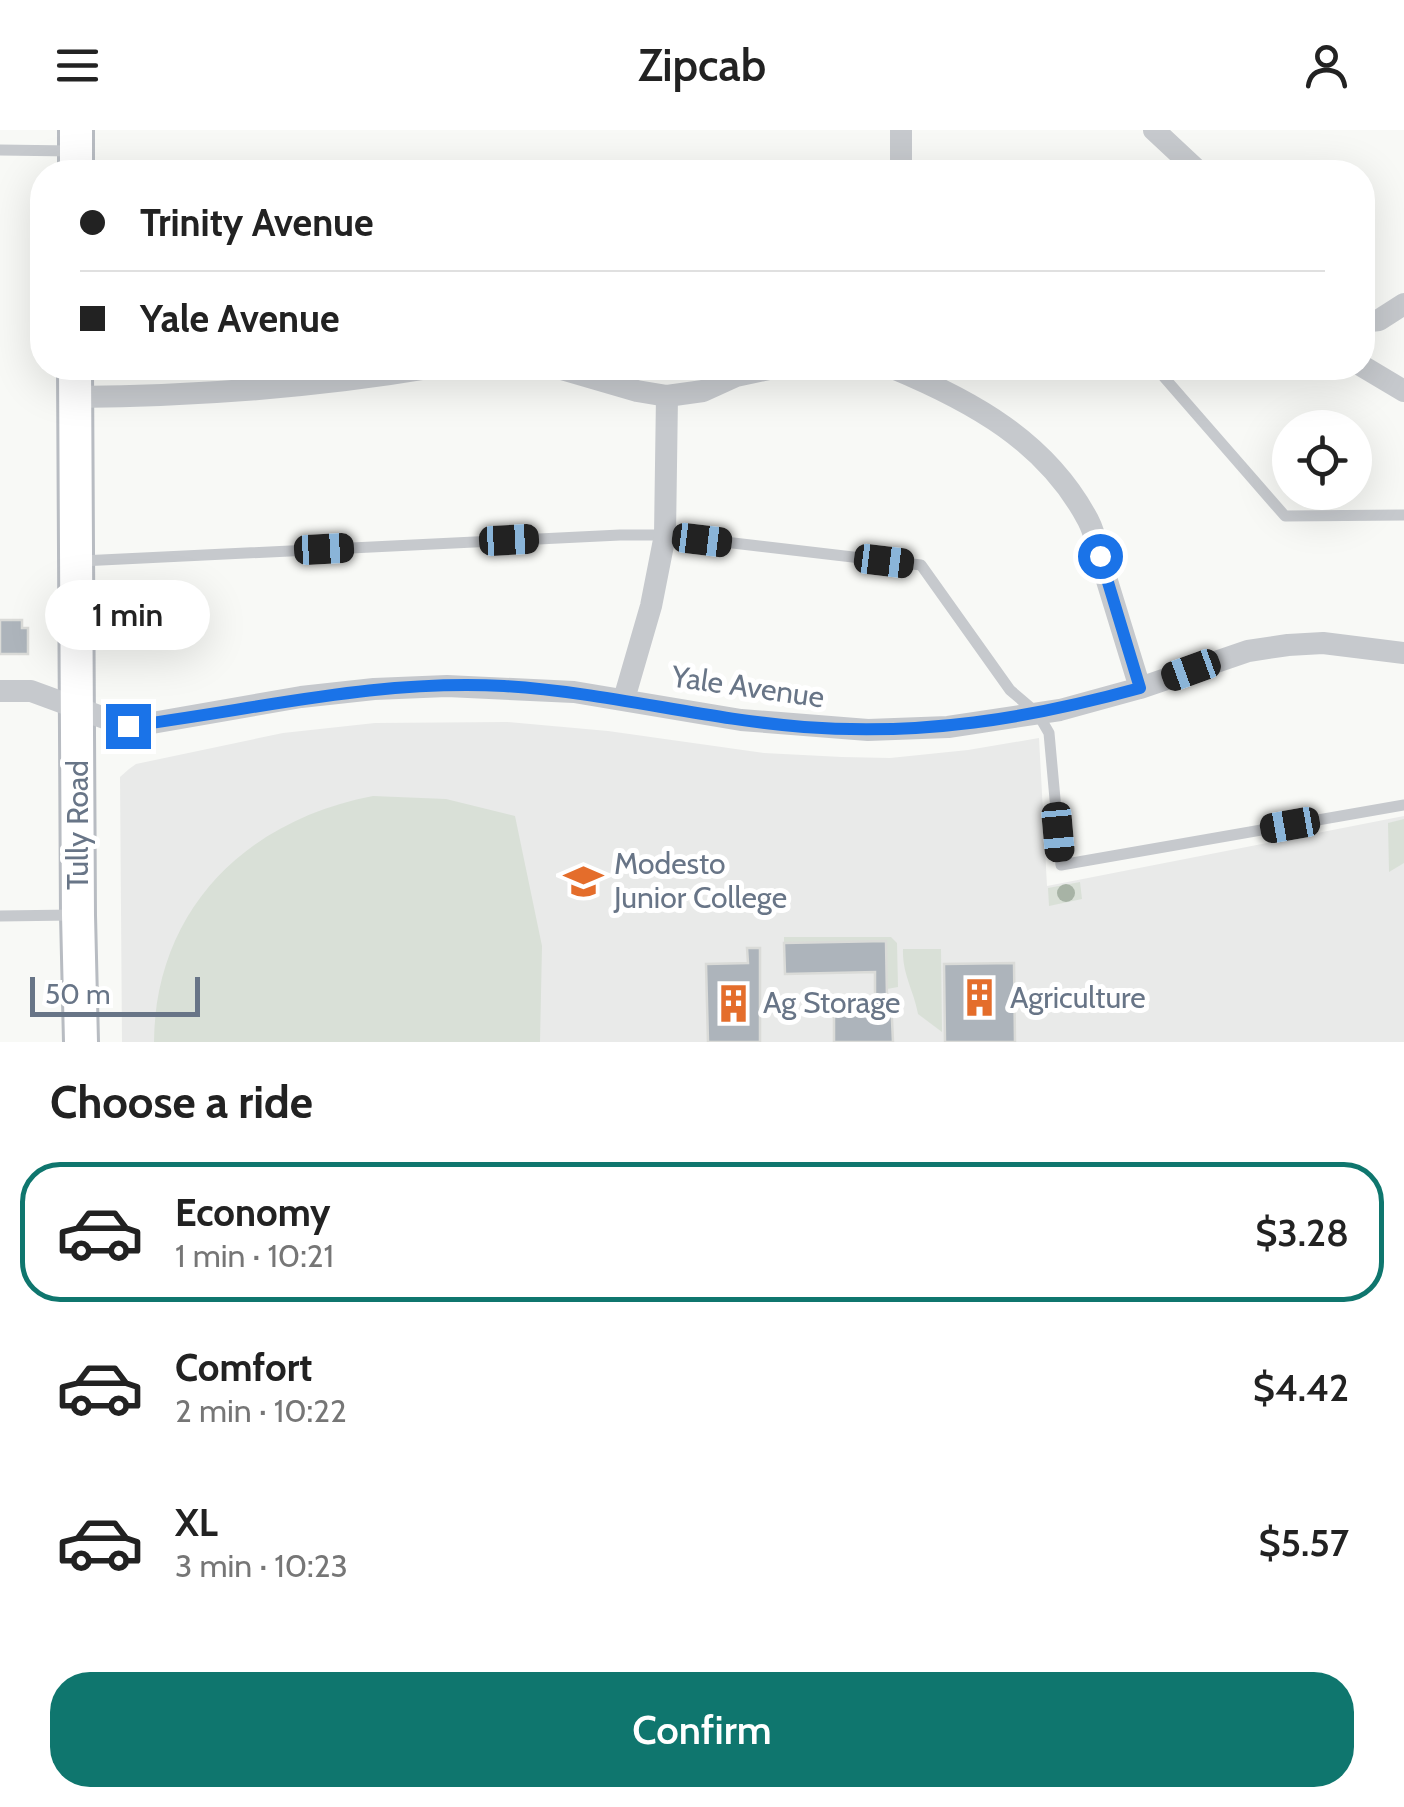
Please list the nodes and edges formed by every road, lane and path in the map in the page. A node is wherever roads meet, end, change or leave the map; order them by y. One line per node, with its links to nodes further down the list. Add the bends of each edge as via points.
1 (900, 130): 5 (street)
2 (1154, 130): 6 (street)
3 (0, 150): 4 (lane)
4 (76, 151)
5 (901, 160)
6 (1186, 160)
7 (1404, 304): 8 (street)
8 (1375, 320)
9 (1375, 374): 16 (street)
10 (352, 380): 15 (street, via 234,392)
11 (599, 380): 17 (street)
12 (727, 380): 17 (street)
13 (919, 380): 22 (street, via 981,408 1020,437 1073,496 1090,523)
14 (1166, 380): 18 (lane, via 1285,516)
15 (75, 382): 20 (main road, Tully Road)
16 (1404, 392)
17 (667, 396): 19 (street)
18 (1404, 516)
19 (666, 536): 20 (lane); 24 (street); 26 (lane, via 921,566 1010,690)
20 (76, 562): 25 (main road, Tully Road)
21 (1404, 653): 22 (street, Yale Avenue, via 1288,645)
22 (1140, 688): 26 (street, Yale Avenue)
23 (0, 691): 25 (street, Yale Avenue, via 30,691)
24 (624, 698): 25 (street, Yale Avenue, via 501,686 374,689 128,726); 26 (street, Yale Avenue, via 740,720 868,730)
25 (78, 710): 29 (main road, Tully Road)
26 (1038, 714): 27 (lane, via 1049,733 1061,865)
27 (1404, 805)
28 (0, 916): 29 (lane)
29 (78, 916): 30 (main road, Tully Road)
30 (81, 1042)

